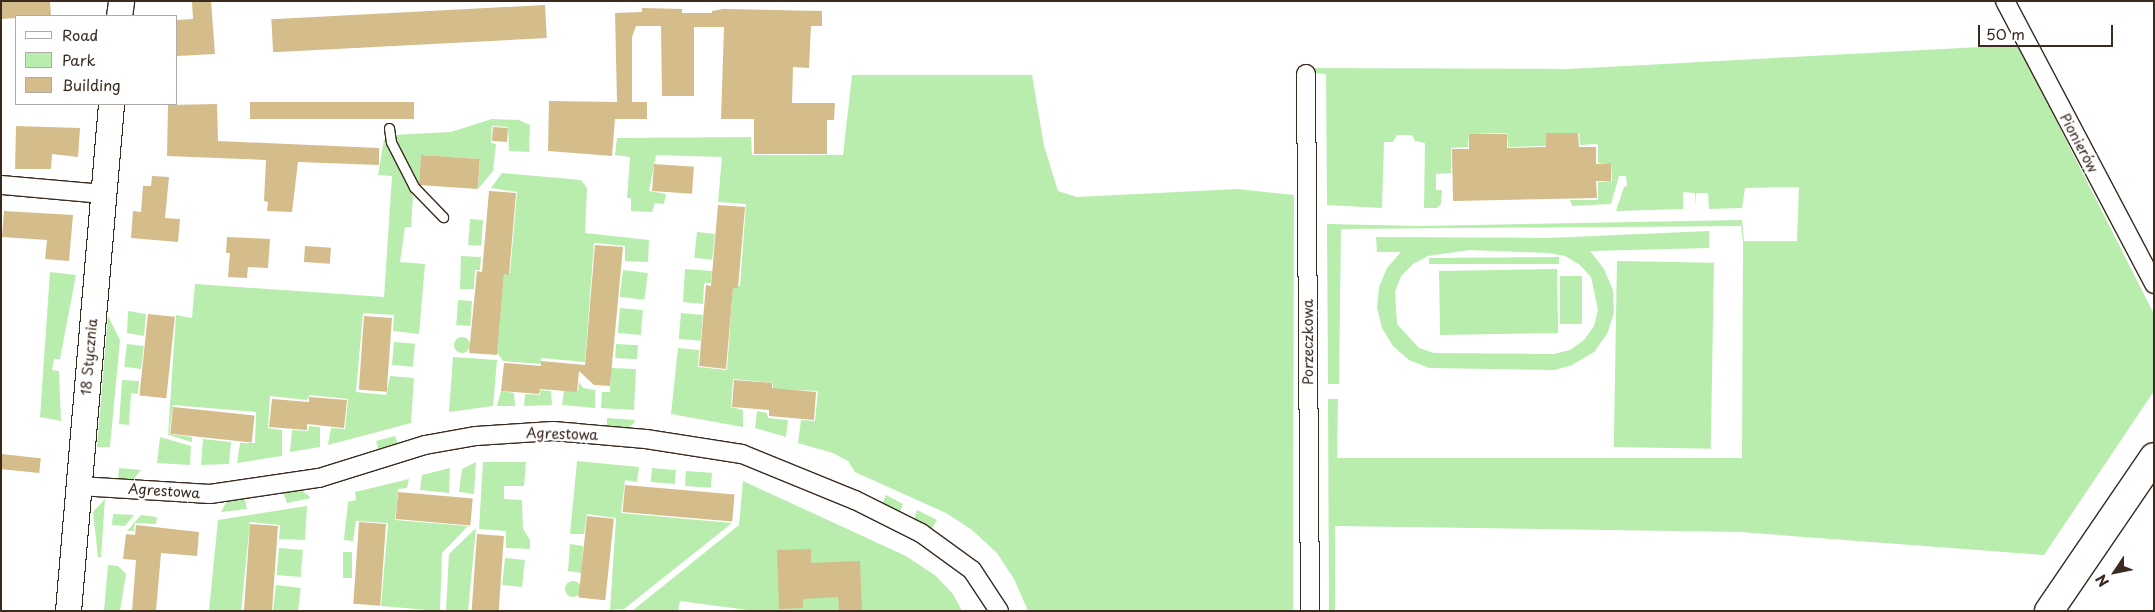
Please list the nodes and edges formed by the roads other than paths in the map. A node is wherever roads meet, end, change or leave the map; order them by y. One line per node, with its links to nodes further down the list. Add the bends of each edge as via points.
1 (121, 1): 3 (main road)
2 (2004, 1): 10 (street, Pionierów)
3 (119, 15)
4 (1306, 74): 15 (street, Porzeczkowa)
5 (111, 105): 8 (main road, 18 Stycznia)
6 (389, 128): 9 (lane, via 391,142 414,186)
7 (1, 185): 8 (street)
8 (103, 194): 12 (main road, 18 Stycznia)
9 (443, 217)
10 (2154, 284)
11 (2154, 457): 16 (main road)
12 (79, 486): 13 (main road, 18 Stycznia); 14 (street, Agrestowa, via 210,494 319,478 425,445 476,436 553,431 646,438 742,454 855,500 921,533 972,570)
13 (68, 611)
14 (999, 611)
15 (1310, 611)
16 (2050, 611)

